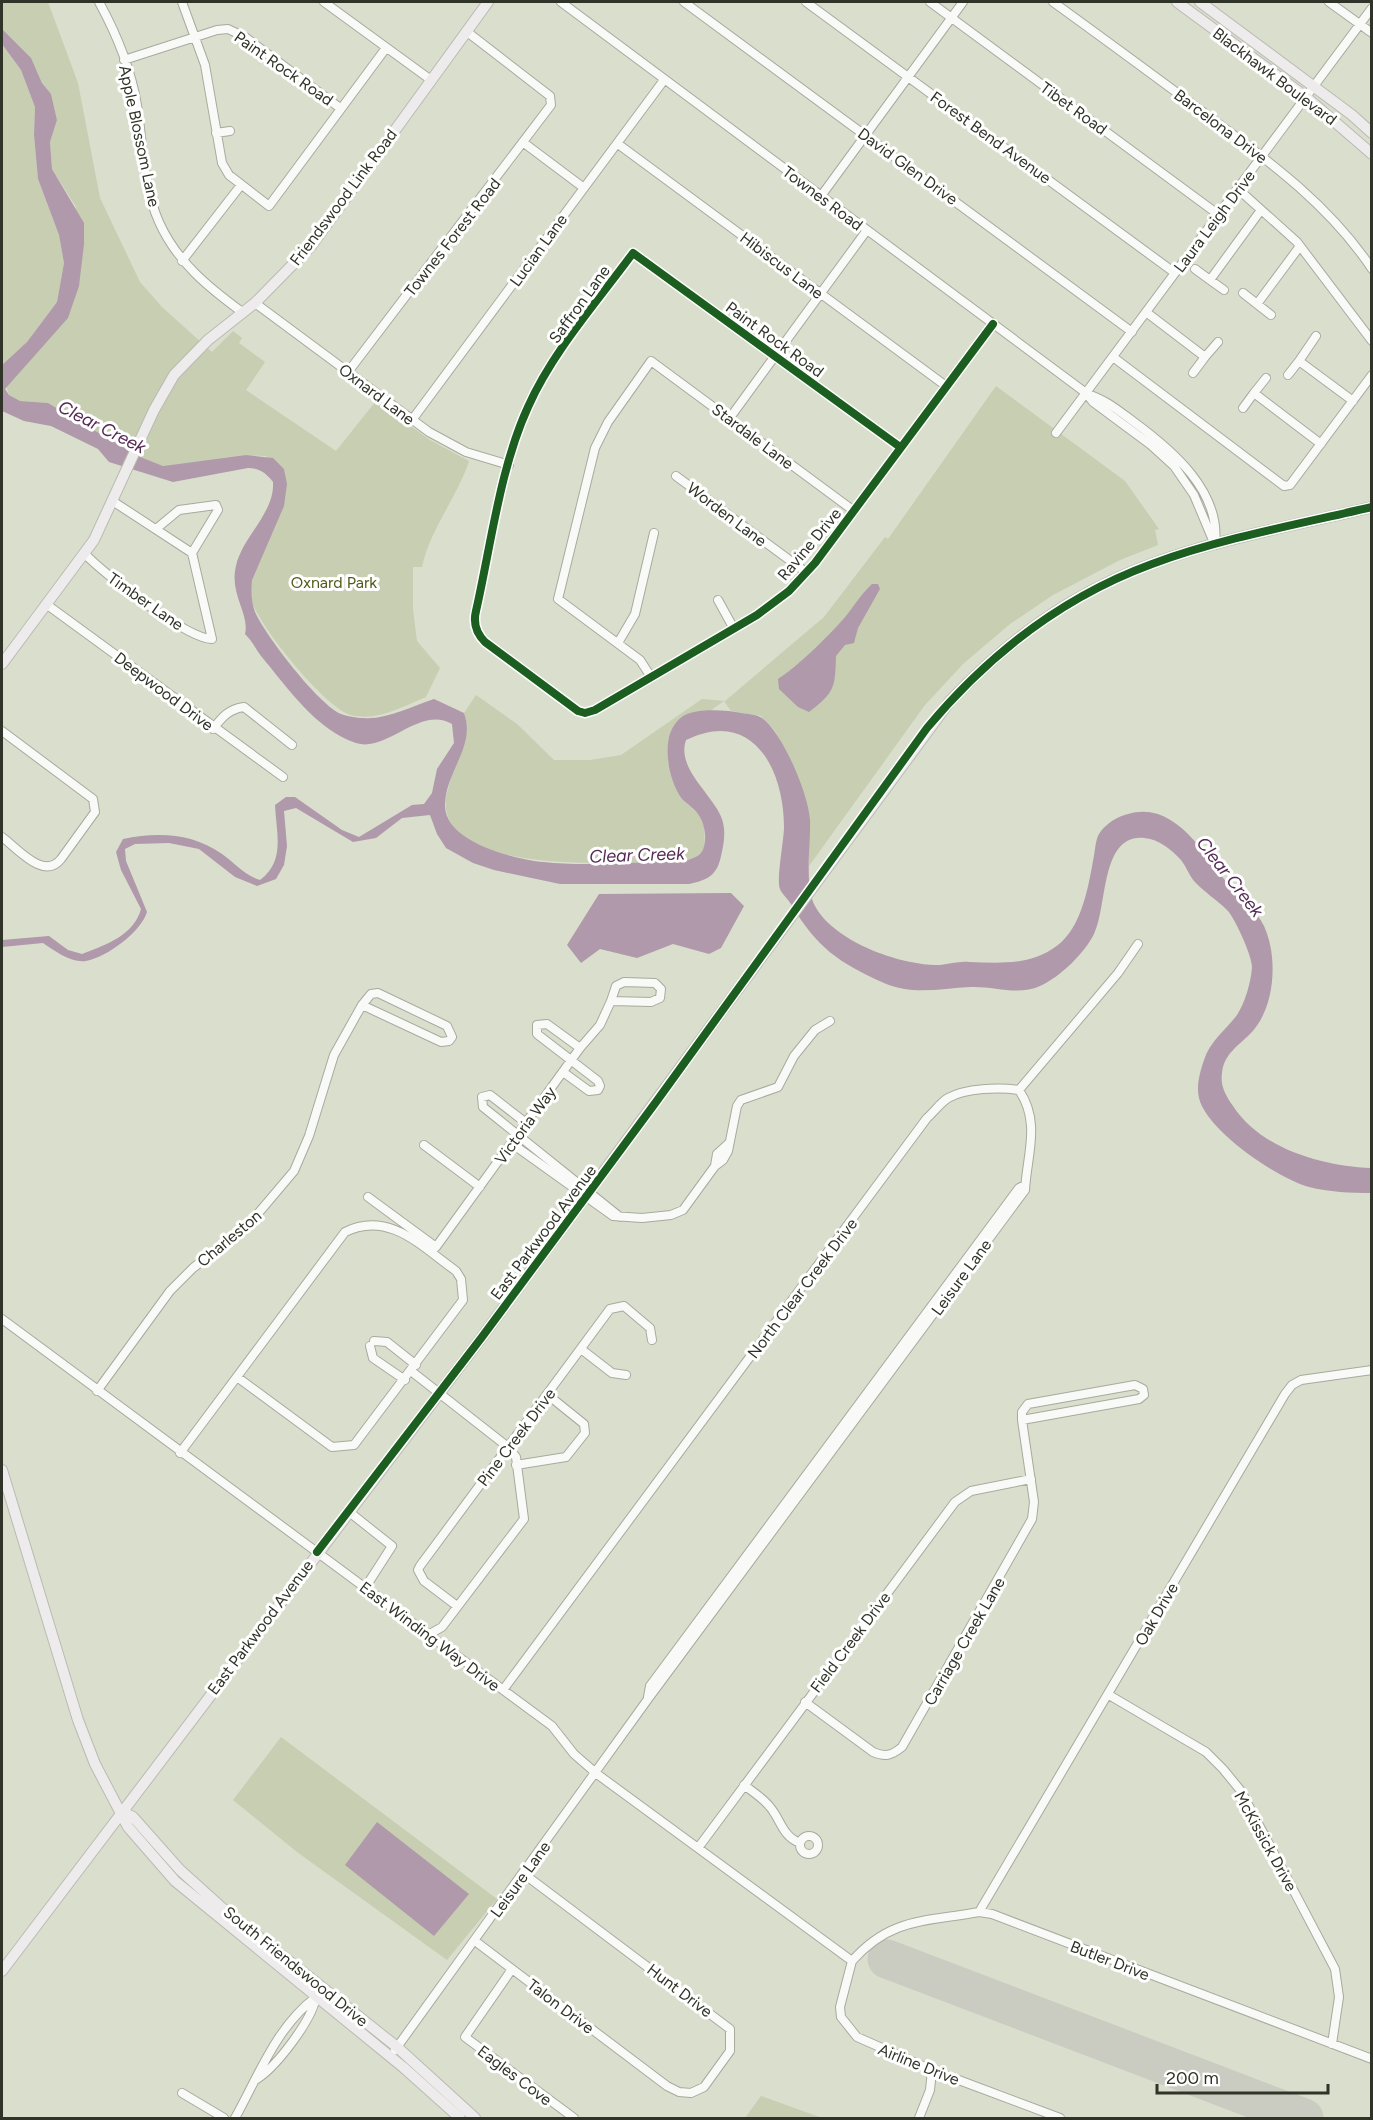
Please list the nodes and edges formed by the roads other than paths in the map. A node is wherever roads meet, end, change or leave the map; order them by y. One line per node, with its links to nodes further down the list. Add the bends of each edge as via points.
1 (99, 2): 21 (street, Apple Blossom Lane)
2 (182, 2): 19 (street)
3 (324, 2): 20 (street)
4 (488, 2): 17 (main road, Friendswood Link Road)
5 (561, 2): 24 (street, Townes Road)
6 (684, 2): 31 (street, David Glen Drive)
7 (806, 2): 22 (street, Forest Bend Avenue)
8 (930, 2): 15 (street, Tibet Road)
9 (963, 2): 15 (street)
10 (1053, 2): 35 (street, Barcelona Drive)
11 (1200, 2): 25 (main road, Blackhawk Boulevard)
12 (1329, 2): 16 (street)
13 (1182, 3): 26 (main road, Blackhawk Boulevard)
14 (1371, 8): 16 (street, Laura Leigh Drive)
15 (952, 18): 22 (street); 41 (street, Tibet Road)
16 (1360, 24): 18 (street); 25 (street, Laura Leigh Drive)
17 (466, 31): 23 (main road, Friendswood Link Road); 32 (street, Townes Forest Road, via 552,100)
18 (1371, 33)
19 (196, 36): 21 (street, Paint Rock Road); 27 (street, Paint Rock Road, via 217,30 238,32); 30 (street, via 205,65)
20 (386, 48): 23 (street); 27 (street)
21 (124, 60): 45 (street, Apple Blossom Lane, via 136,103 152,201)
22 (908, 76): 31 (street); 48 (street, Forest Bend Avenue)
23 (431, 80): 53 (main road, Friendswood Link Road, via 311,246)
24 (664, 80): 33 (street, Lucian Lane); 39 (street, Townes Road)
25 (1314, 86): 26 (street, Laura Leigh Drive); 29 (main road, Blackhawk Boulevard)
26 (1306, 97): 34 (main road, Blackhawk Boulevard); 35 (street, Laura Leigh Drive)
27 (340, 108): 36 (street, via 269,206)
28 (230, 131): 30 (street)
29 (1371, 133)
30 (216, 134): 36 (street, via 222,163)
31 (866, 135): 39 (street); 59 (street, David Glen Drive)
32 (524, 142): 37 (street); 67 (street, Townes Forest Road)
33 (618, 144): 37 (street, Lucian Lane); 52 (street, Hibiscus Lane)
34 (1371, 154)
35 (1262, 156): 38 (street, Laura Leigh Drive); 47 (street, Barcelona Drive, via 1306,192)
36 (241, 185): 45 (street)
37 (584, 188): 78 (street, Lucian Lane)
38 (1238, 189): 40 (street); 41 (street, Laura Leigh Drive)
39 (821, 196): 42 (street, Townes Road)
40 (1261, 210): 43 (street); 49 (street)
41 (1219, 215): 48 (street, Laura Leigh Drive)
42 (867, 230): 52 (street); 58 (street, Townes Road)
43 (1300, 246): 54 (street); 61 (street)
44 (633, 253): 63 (street, Paint Rock Road); 82 (street, Saffron Lane, via 536,391)
45 (182, 261): 55 (street, Apple Blossom Lane, via 206,286)
46 (1195, 269): 49 (street)
47 (1371, 269)
48 (1175, 273): 56 (street, Laura Leigh Drive)
49 (1210, 280): 50 (street)
50 (1224, 291)
51 (1243, 293): 54 (street)
52 (821, 294): 63 (street); 72 (street, Hibiscus Lane)
53 (255, 303): 55 (main road, Friendswood Link Road); 67 (street, Oxnard Lane)
54 (1257, 304): 57 (street)
55 (242, 312): 84 (main road, Friendswood Link Road, via 185,362 160,397)
56 (1146, 312): 59 (street, Laura Leigh Drive); 65 (street)
57 (1271, 315)
58 (993, 324): 72 (street, Ravine Drive); 73 (street, Townes Road)
59 (1132, 332): 64 (street, Laura Leigh Drive)
60 (1316, 336): 66 (street)
61 (1371, 341)
62 (1218, 342): 65 (street)
63 (774, 356): 77 (street); 81 (street, Paint Rock Road)
64 (1113, 357): 73 (street, Laura Leigh Drive); 80 (street, via 1284,486 1290,485)
65 (1205, 357): 68 (street)
66 (1299, 361): 69 (street); 75 (street)
67 (348, 372): 78 (street, Oxnard Lane)
68 (1193, 373)
69 (1288, 375)
70 (1371, 375): 75 (street)
71 (1266, 378): 74 (street)
72 (946, 386): 81 (street, Ravine Drive)
73 (1086, 393): 79 (street, Laura Leigh Drive); 89 (street, Townes Road, via 1102,399 1182,462 1211,510)
74 (1254, 393): 76 (street); 80 (street)
75 (1353, 401): 80 (street)
76 (1243, 408)
77 (729, 419): 86 (street, Stardale Lane); 96 (street, Stardale Lane, via 651,361 604,428 582,494 558,599)
78 (412, 420): 82 (street, Oxnard Lane, via 466,452)
79 (1056, 433)
80 (1321, 444)
81 (900, 447): 86 (street, Ravine Drive)
82 (509, 465): 99 (street, Saffron Lane, via 474,620 478,634)
83 (676, 476): 92 (street, Worden Lane)
84 (116, 497): 87 (street); 91 (main road, Friendswood Link Road)
85 (1371, 507): 89 (main road, East Parkwood Avenue)
86 (854, 511): 92 (street, Ravine Drive)
87 (156, 529): 90 (street); 90 (street, via 179,510 216,505 219,510)
88 (654, 533): 96 (street, via 635,614)
89 (1215, 545): 117 (main road, East Parkwood Avenue, via 1112,580 1051,614 1010,644 950,701)
90 (192, 553): 91 (street, Timber Lane, via 212,639 203,639 163,615)
91 (85, 554): 94 (main road, Friendswood Link Road)
92 (807, 573): 95 (street, Ravine Drive, via 769,607)
93 (718, 600): 95 (street)
94 (46, 604): 97 (main road, Friendswood Link Road); 100 (street, Deepwood Drive)
95 (734, 629): 98 (street, Ravine Drive)
96 (618, 643): 98 (street, via 640,660)
97 (2, 664)
98 (651, 677): 99 (street, Ravine Drive)
99 (585, 713)
100 (213, 729): 102 (street, via 225,714 244,707); 103 (street, Deepwood Drive)
101 (2, 731): 104 (street, via 93,799 95,806 79,835 56,866 49,869)
102 (292, 745)
103 (283, 777)
104 (2, 837)
105 (1138, 944): 112 (street)
106 (611, 1001): 106 (street, Victoria Way, via 620,982 653,982 661,988 660,998 655,1002); 109 (street, Victoria Way, via 600,1024)
107 (362, 1005): 107 (street, via 371,994 378,993 447,1026 452,1037 441,1042); 127 (street, Charleston, via 334,1055 316,1117 294,1171 250,1223 170,1291)
108 (830, 1022): 117 (street, via 815,1030 794,1056 778,1087 741,1100 723,1160 683,1210 671,1215 621,1217)
109 (580, 1048): 110 (street, Victoria Way); 110 (street, via 547,1024 537,1025 537,1034)
110 (571, 1061): 111 (street, Victoria Way); 111 (street, via 597,1081 598,1090 589,1091)
111 (563, 1072): 113 (street, Victoria Way)
112 (1019, 1090): 143 (street, North Clear Creek Drive, via 957,1094 927,1118); 146 (street, Leisure Lane, via 1029,1109 1033,1132 1025,1185 1019,1188 767,1534 650,1686 648,1699)
113 (526, 1123): 114 (street, Victoria Way); 114 (street, via 490,1095 482,1097 483,1107)
114 (514, 1139): 116 (street, Victoria Way); 117 (street)
115 (424, 1145): 116 (street)
116 (480, 1187): 118 (street, Victoria Way, via 435,1247)
117 (588, 1194): 128 (main road, East Parkwood Avenue)
118 (368, 1197)
119 (2, 1319): 127 (street, East Winding Way Drive)
120 (652, 1340): 121 (street, Pine Creek Drive, via 646,1324 624,1306 617,1306 610,1309)
121 (581, 1349): 124 (street, via 612,1373); 129 (street, Pine Creek Drive)
122 (413, 1368): 125 (street, via 463,1300 461,1279 456,1271 388,1225 366,1226 345,1232); 126 (street); 126 (street, via 387,1342 372,1343 373,1358); 128 (street)
123 (1371, 1370): 144 (street, Oak Drive, via 1301,1380 1292,1385)
124 (626, 1375)
125 (237, 1377): 126 (street, via 333,1448 359,1442); 132 (street)
126 (405, 1380)
127 (97, 1391): 132 (street, East Winding Way Drive)
128 (439, 1393): 131 (street); 136 (main road, East Parkwood Avenue)
129 (548, 1395): 131 (street, Pine Creek Drive); 133 (street, via 584,1424 585,1433 569,1455)
130 (1022, 1420): 130 (street, via 1139,1400 1143,1389 1137,1385 1028,1404); 135 (street, Carriage Creek Lane)
131 (508, 1447): 133 (street, via 516,1457); 139 (street, Pine Creek Drive, via 418,1570 423,1581)
132 (180, 1453): 137 (street, East Winding Way Drive)
133 (516, 1465): 139 (street, via 524,1519)
134 (2, 1470): 148 (main road, South Friendswood Drive, via 78,1720)
135 (1031, 1479): 145 (street, Field Creek Drive, via 971,1491 955,1502); 145 (street, Carriage Creek Lane, via 1034,1511 1026,1535 902,1747 893,1755 873,1752)
136 (348, 1511): 137 (main road, East Parkwood Avenue); 138 (street, via 392,1546)
137 (317, 1552): 138 (street, East Winding Way Drive); 148 (main road, East Parkwood Avenue)
138 (365, 1588): 141 (street, East Winding Way Drive)
139 (457, 1606): 140 (street)
140 (442, 1627): 141 (street); 142 (street)
141 (428, 1635): 142 (street, East Winding Way Drive)
142 (439, 1643): 143 (street, East Winding Way Drive)
143 (502, 1690): 146 (street, East Winding Way Drive, via 552,1726 574,1754)
144 (1109, 1695): 152 (street, Oak Drive); 158 (street, McKissick Drive, via 1206,1752 1241,1791 1335,1969 1339,1997)
145 (805, 1702): 147 (street, Field Creek Drive)
146 (597, 1774): 150 (street, East Winding Way Drive); 151 (street, Leisure Lane)
147 (744, 1785): 149 (street, via 772,1809 792,1840); 150 (street, Field Creek Drive)
148 (121, 1810): 156 (main road, East Parkwood Avenue); 157 (main road, South Friendswood Drive, via 128,1827 175,1881); 159 (main road, South Friendswood Drive, via 133,1817 180,1870 217,1903)
149 (800, 1843)
150 (698, 1848): 154 (street, East Winding Way Drive)
151 (524, 1874): 153 (street, Leisure Lane); 163 (street, Hunt Drive, via 730,2029 730,2051 704,2087 691,2093 679,2092)
152 (979, 1912): 154 (street, Butler Drive, via 891,1928); 158 (street, Butler Drive)
153 (475, 1941): 155 (street, Talon Drive); 159 (street, Leisure Lane)
154 (852, 1961): 162 (street, Airline Drive, via 840,2007 848,2027 863,2040)
155 (512, 1969): 163 (street, Talon Drive); 169 (street, Eagles Cove, via 465,2037)
156 (2, 1971)
157 (316, 1997): 160 (main road, South Friendswood Drive); 166 (street, via 310,2015 280,2057 257,2079)
158 (1332, 2044): 161 (street, Butler Drive)
159 (397, 2047): 160 (street, Leisure Lane); 168 (main road, South Friendswood Drive)
160 (390, 2056): 167 (main road, South Friendswood Drive)
161 (1371, 2059)
162 (932, 2070): 170 (street, via 930,2090); 171 (street, Airline Drive)
163 (647, 2071)
164 (182, 2093): 165 (street)
165 (224, 2118)
166 (235, 2118)
167 (460, 2118)
168 (475, 2118)
169 (574, 2118)
170 (919, 2118)
171 (1060, 2118)

